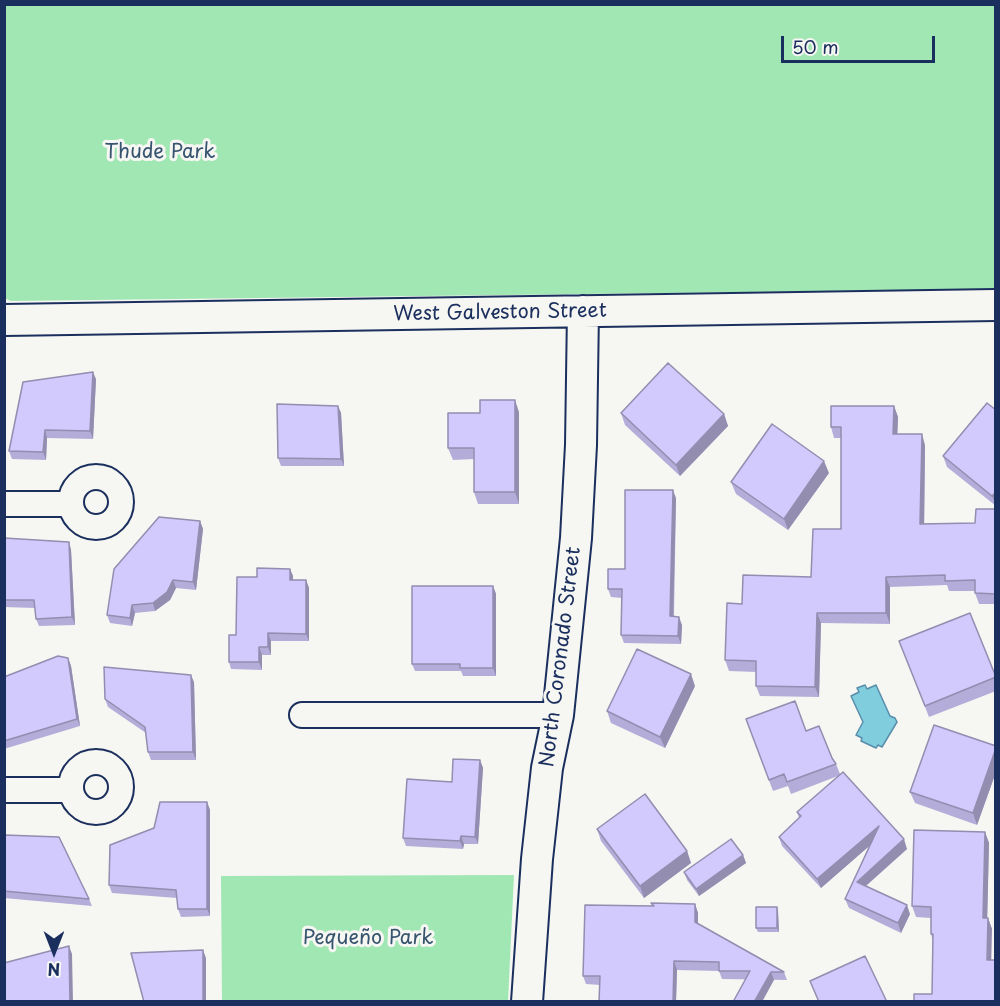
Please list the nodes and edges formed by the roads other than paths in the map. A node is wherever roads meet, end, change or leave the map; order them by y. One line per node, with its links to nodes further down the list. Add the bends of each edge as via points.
1 (996, 305): 2 (street, West Galveston Street)
2 (583, 311): 3 (street, West Galveston Street); 7 (street, North Coronado Street, via 576,538)
3 (4, 320)
4 (4, 504): 5 (street)
5 (70, 504)
6 (302, 715): 7 (street)
7 (558, 715): 10 (street, North Coronado Street, via 538,848)
8 (4, 790): 9 (street)
9 (71, 790)
10 (527, 1002)

